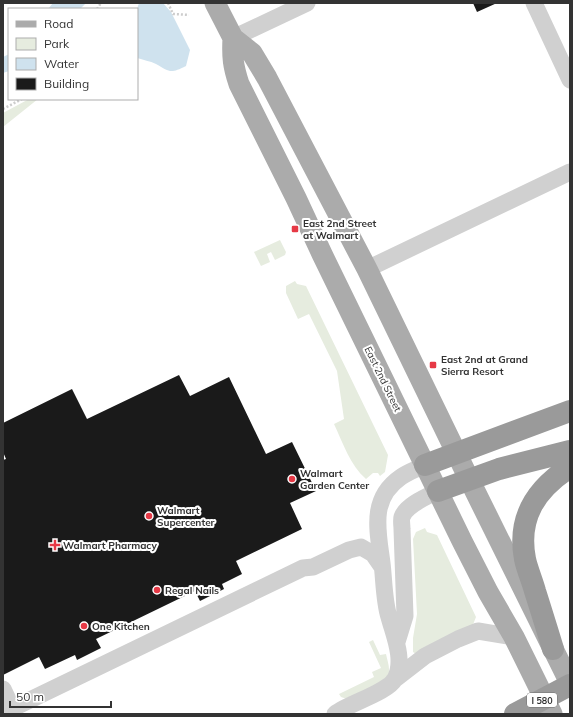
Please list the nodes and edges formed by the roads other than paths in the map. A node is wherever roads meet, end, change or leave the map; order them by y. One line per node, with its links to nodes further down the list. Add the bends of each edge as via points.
1 (215, 3): 4 (main road)
2 (307, 3): 4 (street)
3 (534, 3): 5 (street)
4 (234, 38): 7 (main road, via 252,53 267,78); 11 (main road, East 2nd Street, via 232,55 239,84)
5 (570, 80)
6 (570, 172): 7 (street)
7 (367, 269): 10 (main road)
8 (570, 411): 10 (highway)
9 (570, 451): 13 (highway)
10 (456, 453): 11 (highway); 13 (main road)
11 (425, 465): 14 (main road, East 2nd Street); 15 (street, via 392,484 380,504 377,516)
12 (570, 467): 18 (highway, via 547,484 536,497 529,510 524,533 525,560)
13 (469, 479): 14 (highway); 18 (main road)
14 (438, 490): 16 (main road, East 2nd Street, via 488,592); 17 (street, via 416,502 402,516 405,616)
15 (382, 567): 17 (street, via 388,616); 22 (street, via 373,554 361,547 349,550 313,567 303,568)
16 (514, 636): 19 (street, via 478,631 425,656); 25 (main road, East 2nd Street)
17 (397, 642): 19 (street, via 398,670)
18 (554, 649): 20 (main road)
19 (394, 680): 23 (street, via 388,687)
20 (570, 684): 24 (highway, I 580, bridge)
21 (3, 689): 22 (street)
22 (8, 710)
23 (335, 714)
24 (515, 714)
25 (552, 714)

